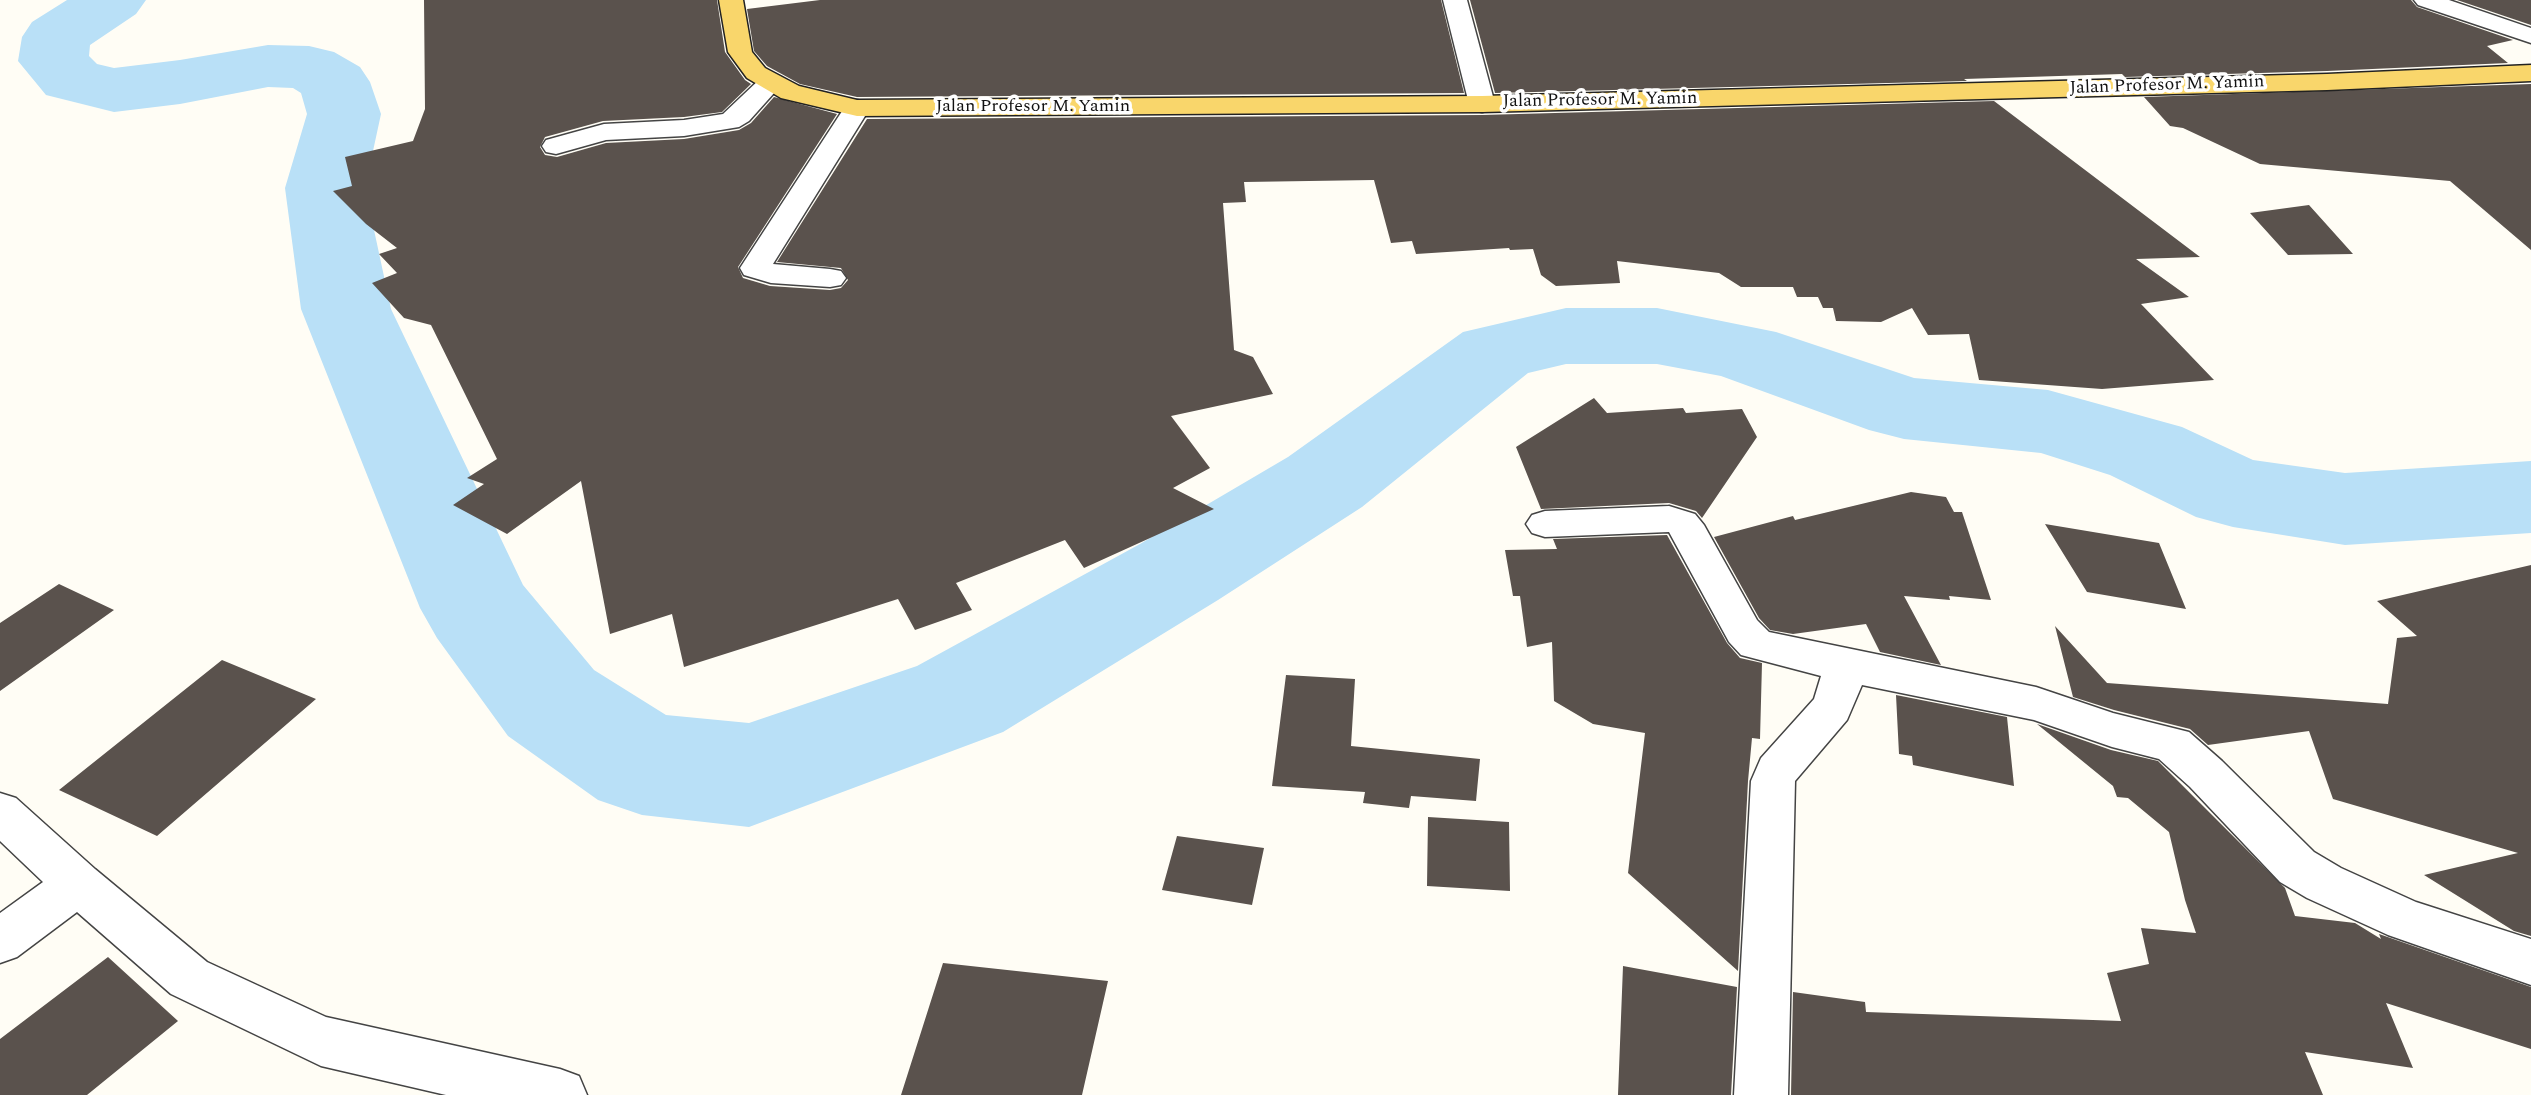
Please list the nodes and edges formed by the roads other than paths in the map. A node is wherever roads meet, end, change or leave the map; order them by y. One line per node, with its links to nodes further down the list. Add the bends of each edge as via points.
1 (731, 0): 6 (main road, Jalan Profesor M. Yamin, via 746,64)
2 (1455, 0): 7 (street)
3 (2426, 0): 4 (street)
4 (2531, 36)
5 (2531, 73): 7 (main road, Jalan Profesor M. Yamin)
6 (770, 83): 8 (main road, Jalan Profesor M. Yamin); 9 (street, via 730,121 604,132)
7 (1482, 104): 8 (main road, Jalan Profesor M. Yamin)
8 (857, 108): 10 (street, via 755,268 771,274)
9 (556, 146)
10 (830, 278)
11 (1545, 524): 12 (street, via 1669,519 1682,523 1750,640 1766,648)
12 (1843, 665): 16 (street, via 2036,704 2173,745 2297,867 2405,920); 19 (street, via 1832,708 1773,781)
13 (0, 812): 14 (street)
14 (78, 884): 15 (street); 17 (street, via 189,978 321,1041)
15 (0, 940)
16 (2531, 962)
17 (452, 1084): 18 (street)
18 (559, 1095)
19 (1761, 1095)

